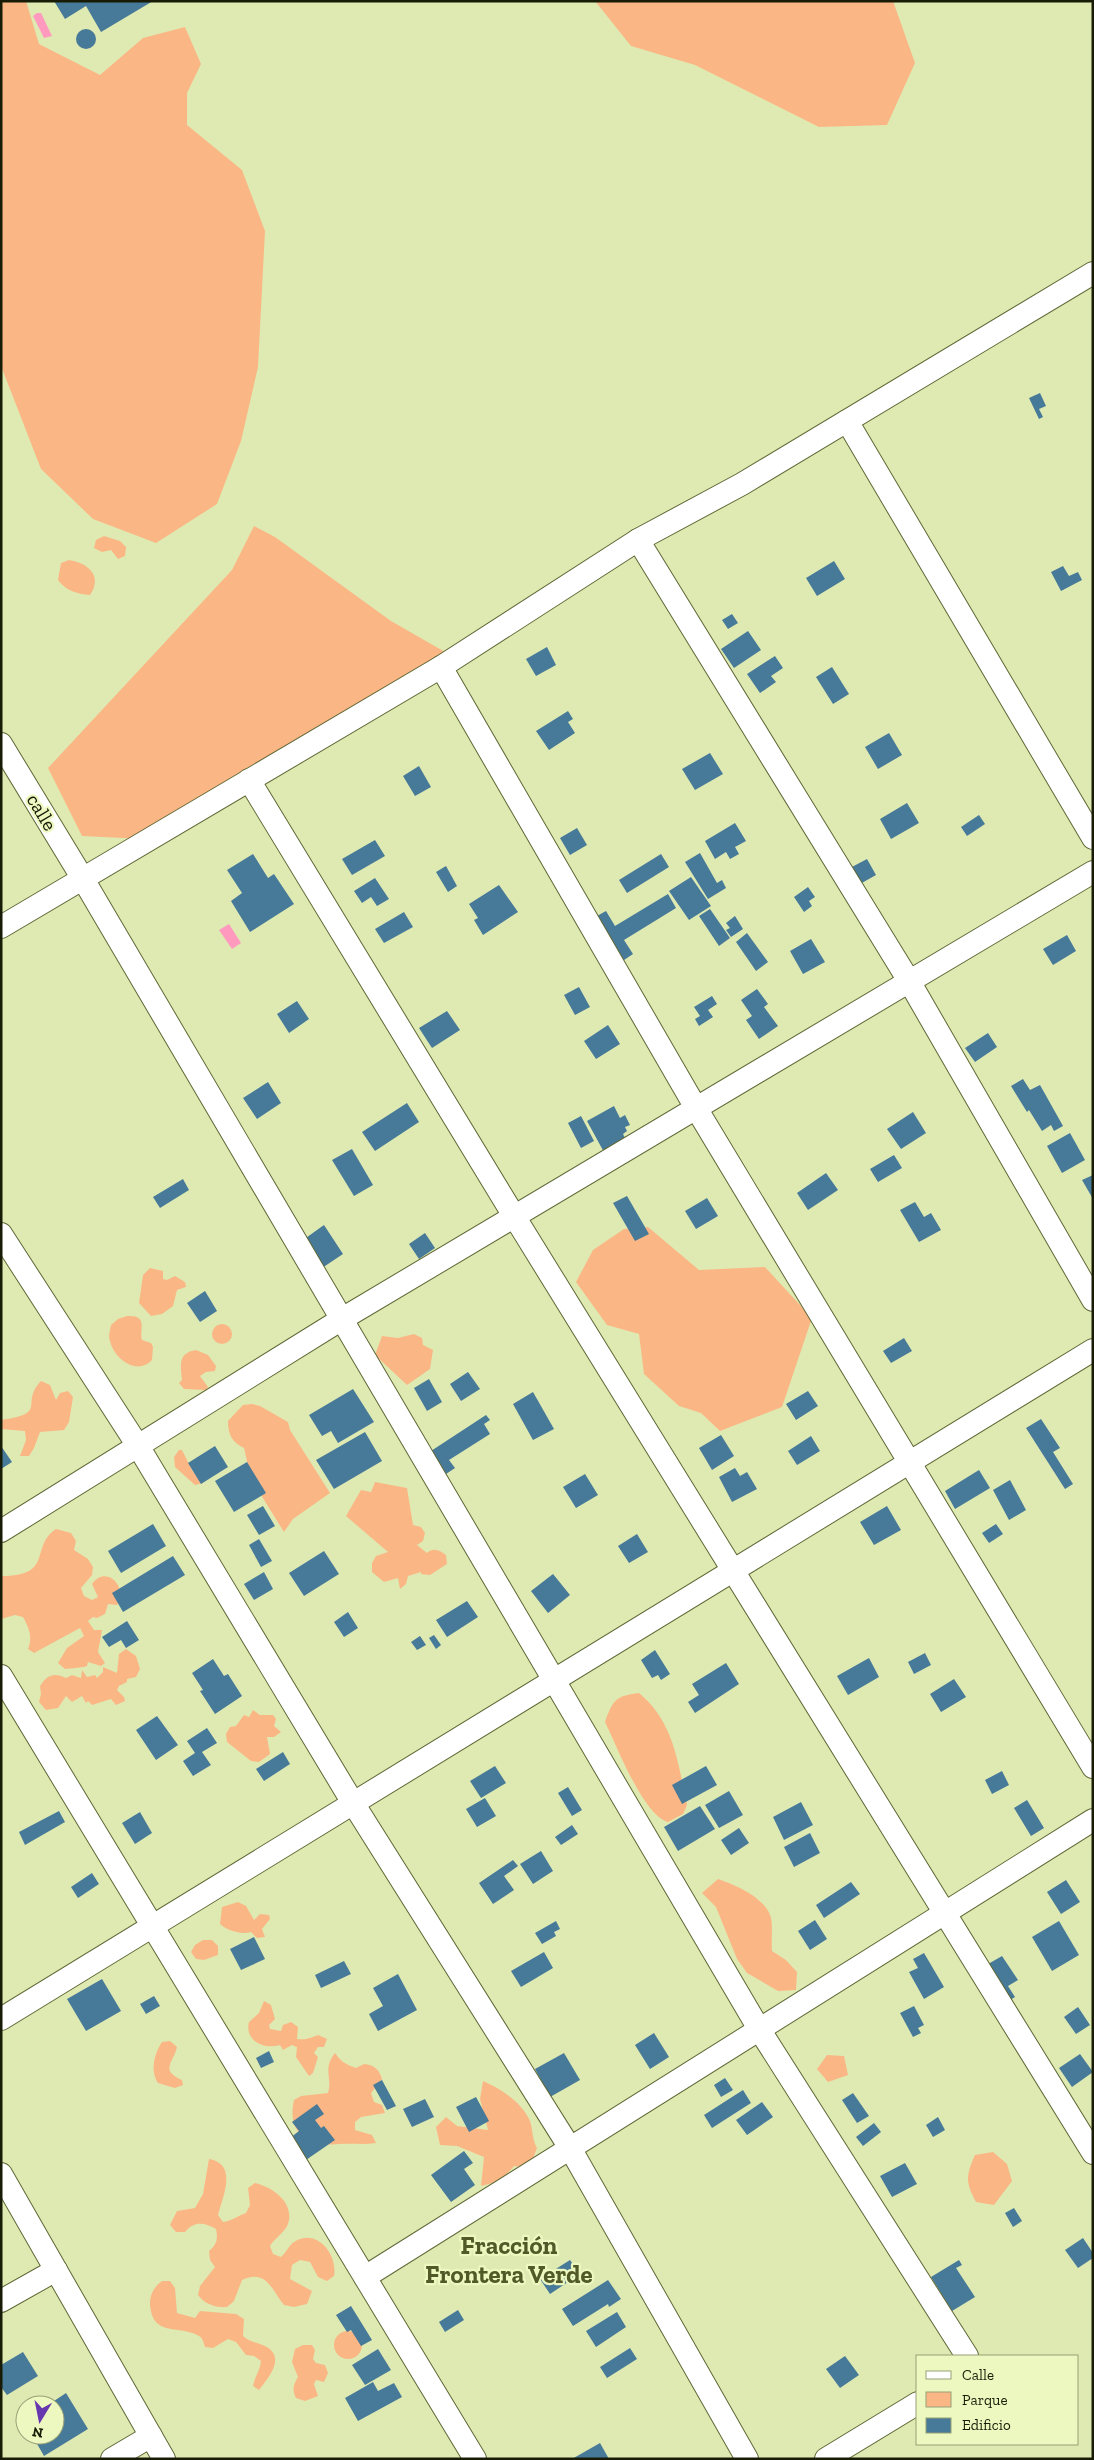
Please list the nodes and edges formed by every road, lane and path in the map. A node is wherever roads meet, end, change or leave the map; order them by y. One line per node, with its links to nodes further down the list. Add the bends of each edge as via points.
1 (1093, 273): 2 (street)
2 (847, 421): 3 (street, via 742,484); 7 (street)
3 (638, 540): 4 (street); 11 (street)
4 (441, 667): 6 (street); 12 (street)
5 (1, 744): 9 (street, calle)
6 (249, 780): 9 (street); 13 (street)
7 (1093, 838)
8 (1093, 872): 11 (street)
9 (83, 879): 10 (street); 16 (street, calle)
10 (1, 927)
11 (909, 982): 12 (street); 15 (street)
12 (696, 1108): 13 (street); 19 (street)
13 (514, 1216): 16 (street); 21 (street)
14 (1, 1234): 18 (street)
15 (1093, 1300)
16 (342, 1319): 18 (street); 23 (street, calle)
17 (1093, 1350): 19 (street)
18 (138, 1446): 20 (street); 25 (street)
19 (909, 1462): 21 (street); 24 (street)
20 (1, 1531)
21 (732, 1570): 23 (street); 27 (street)
22 (1, 1676): 28 (street)
23 (554, 1679): 25 (street); 30 (street, calle)
24 (1093, 1767)
25 (353, 1803): 28 (street); 31 (street)
26 (1093, 1820): 27 (street)
27 (945, 1913): 30 (street); 32 (street)
28 (153, 1927): 29 (street); 35 (street)
29 (1, 2019)
30 (759, 2029): 31 (street); 37 (street, calle)
31 (570, 2148): 35 (street); 43 (street)
32 (1093, 2153)
33 (1, 2174): 34 (street)
34 (56, 2270): 36 (street); 39 (street)
35 (365, 2277): 42 (street)
36 (1, 2301)
37 (966, 2355)
38 (916, 2404): 44 (street)
39 (152, 2436): 40 (street); 41 (street)
40 (112, 2459)
41 (164, 2459)
42 (475, 2459)
43 (747, 2459)
44 (826, 2459)

